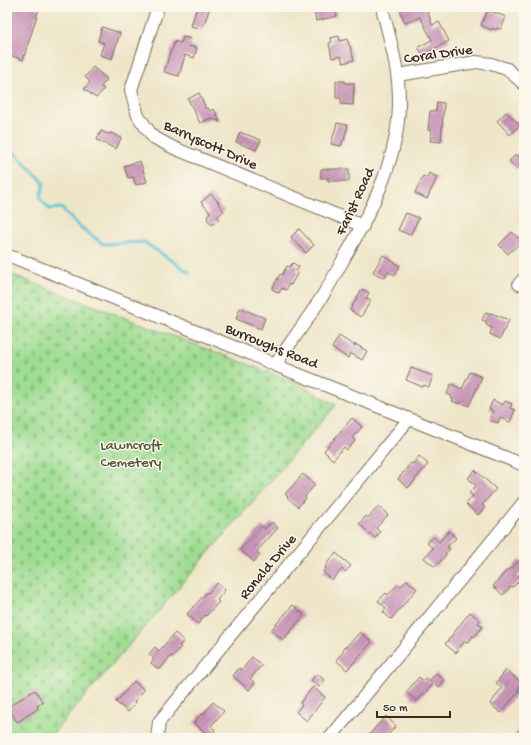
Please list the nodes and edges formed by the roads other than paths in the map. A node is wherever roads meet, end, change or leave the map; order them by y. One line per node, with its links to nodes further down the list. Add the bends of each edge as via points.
1 (158, 7): 5 (street, Barryscott Drive, via 131,90 138,116 153,137)
2 (382, 7): 3 (street, Farist Road)
3 (398, 75): 4 (street, Coral Drive, via 476,62 507,69); 5 (street, Farist Road, via 398,123 394,146 382,186)
4 (524, 84)
5 (363, 226): 7 (street, Farist Road, via 323,295)
6 (7, 256): 7 (street, Burroughs Road)
7 (275, 365): 8 (street, Burroughs Road)
8 (409, 419): 9 (street, Burroughs Road); 12 (street, Ronald Drive, via 159,722)
9 (524, 465)
10 (524, 502): 13 (street)
11 (524, 734): 14 (street)
12 (157, 738)
13 (330, 738)
14 (521, 738)

